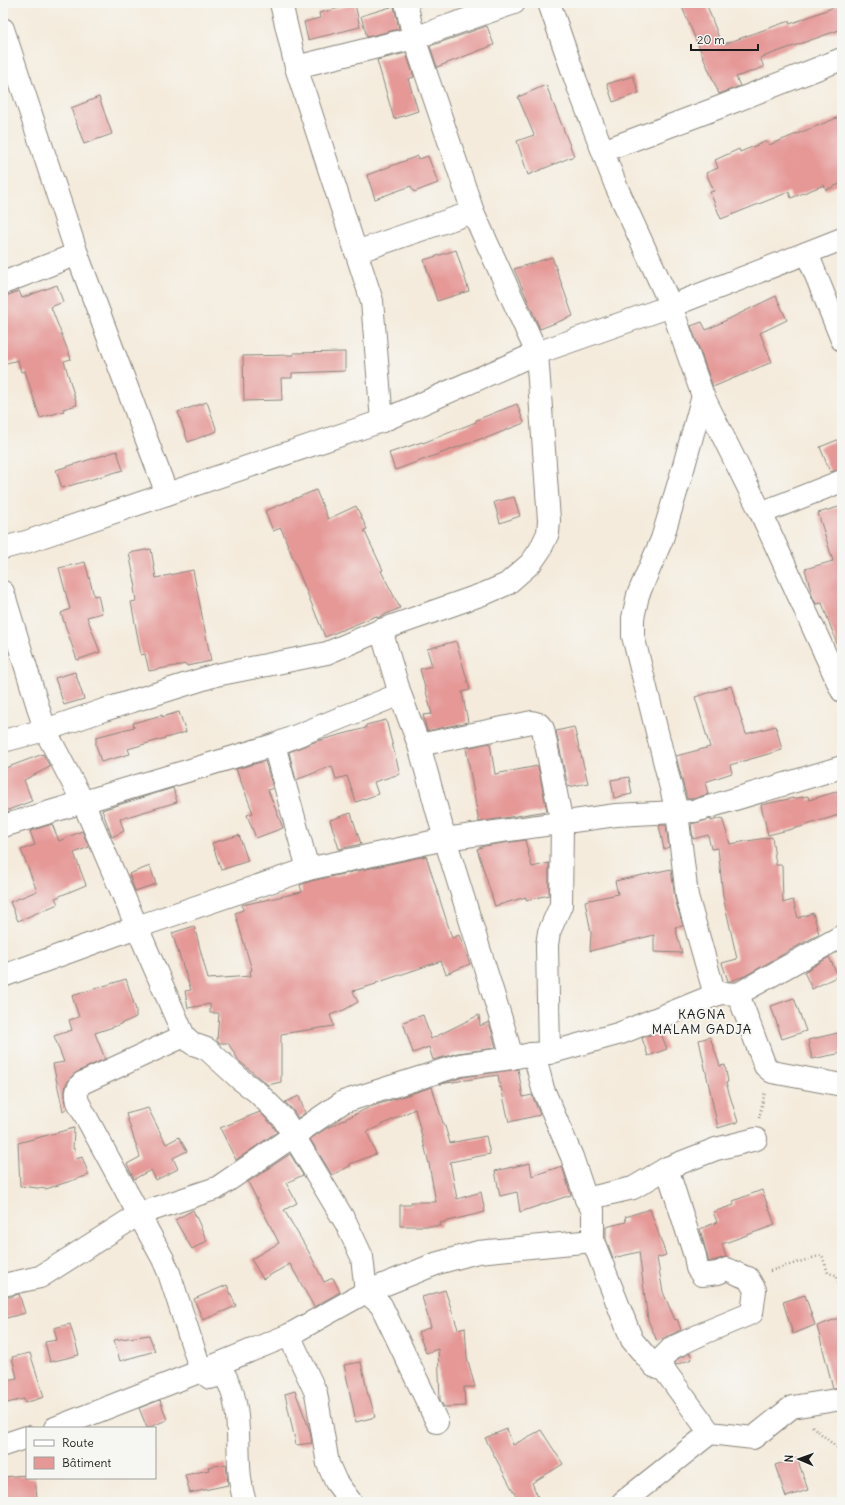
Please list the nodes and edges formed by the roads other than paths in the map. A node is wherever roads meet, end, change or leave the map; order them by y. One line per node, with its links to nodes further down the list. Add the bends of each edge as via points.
1 (280, 3): 8 (street)
2 (406, 3): 6 (street)
3 (514, 3): 6 (street)
4 (549, 3): 9 (street)
5 (3, 29): 14 (street)
6 (414, 38): 8 (street); 10 (street)
7 (842, 60): 9 (street)
8 (296, 67): 12 (street)
9 (603, 150): 16 (street, via 616,186)
10 (473, 212): 12 (street); 18 (street)
11 (842, 239): 13 (street)
12 (356, 252): 20 (street, via 372,301)
13 (807, 253): 16 (street); 17 (street)
14 (77, 254): 15 (street); 22 (street)
15 (3, 283)
16 (671, 306): 18 (street); 19 (street)
17 (842, 340)
18 (537, 352): 20 (street); 26 (street, via 548,520 548,533 540,550 531,564 507,584)
19 (703, 396): 23 (street); 35 (street, via 662,539 641,588 633,618 633,636)
20 (382, 421): 22 (street)
21 (842, 480): 23 (street)
22 (167, 494): 24 (street)
23 (761, 513): 27 (street)
24 (3, 548)
25 (3, 592): 29 (street)
26 (381, 630): 28 (street); 29 (street, via 328,653 216,675)
27 (842, 691)
28 (400, 694): 31 (street); 32 (street)
29 (45, 730): 30 (street); 34 (street)
30 (3, 741)
31 (274, 745): 34 (street); 39 (street)
32 (420, 745): 36 (street, via 532,722 539,724 545,734); 38 (street)
33 (842, 767): 35 (street, via 695,811)
34 (83, 802): 37 (street); 40 (street)
35 (677, 812): 36 (street, via 616,815); 44 (street, via 687,896)
36 (562, 823): 38 (street); 46 (street, via 561,905 549,932)
37 (3, 826)
38 (445, 839): 39 (street); 46 (street, via 506,1032)
39 (308, 869): 40 (street)
40 (137, 927): 42 (street); 45 (street)
41 (842, 936): 43 (street)
42 (3, 976)
43 (738, 994): 44 (street); 47 (street, via 765,1066 772,1072)
44 (715, 995): 46 (street, via 621,1033)
45 (184, 1036): 48 (street, via 193,1044 207,1049 257,1092 283,1118); 52 (street, via 82,1083 77,1089 78,1102)
46 (531, 1055): 48 (street, via 460,1065 343,1102); 51 (street, via 537,1065 543,1089)
47 (842, 1085)
48 (294, 1135): 52 (street, via 217,1188); 55 (street, via 346,1223 362,1257)
49 (756, 1138): 50 (street, via 716,1149)
50 (667, 1168): 51 (street, via 633,1188); 57 (street, via 697,1268 702,1275 727,1269 748,1278 756,1290 752,1313 672,1348)
51 (586, 1199): 53 (street, via 593,1210)
52 (138, 1214): 54 (street, via 40,1277); 58 (street, via 169,1273)
53 (593, 1241): 55 (street, via 478,1252 438,1262); 57 (street, via 632,1340)
54 (3, 1285)
55 (366, 1292): 56 (street); 60 (street, via 381,1305)
56 (289, 1335): 58 (street); 66 (street, via 316,1393 328,1464 336,1482)
57 (654, 1366): 62 (street, via 665,1371)
58 (201, 1371): 61 (street); 65 (street, via 210,1378 224,1374 231,1389 237,1428 239,1480)
59 (842, 1399): 62 (street, via 792,1407 753,1438)
60 (437, 1422)
61 (58, 1427)
62 (710, 1433): 67 (street)
63 (26, 1437): 64 (street)
64 (3, 1444)
65 (245, 1502)
66 (351, 1502)
67 (623, 1502)

